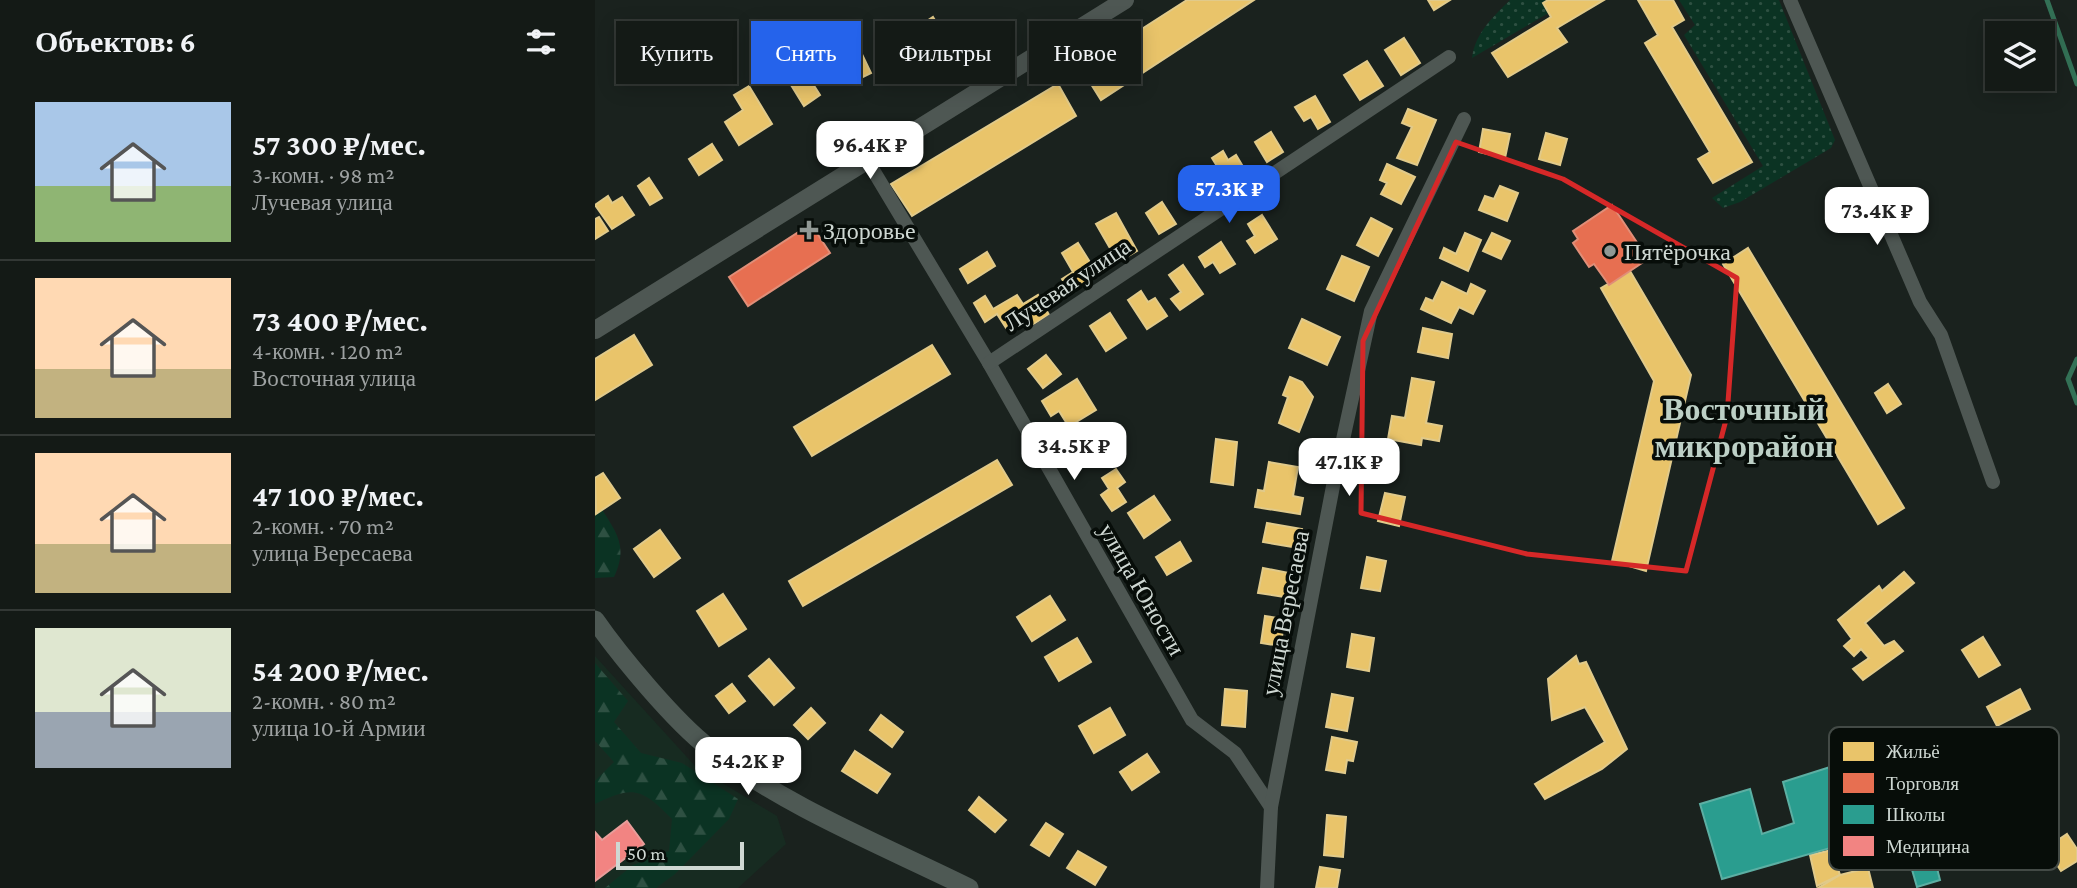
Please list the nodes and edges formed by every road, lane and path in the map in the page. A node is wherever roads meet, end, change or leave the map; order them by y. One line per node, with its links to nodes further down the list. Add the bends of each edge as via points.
1 (1125, 0): 5 (street)
2 (1790, 0): 8 (street, via 1920,302 1941,334)
3 (1449, 57): 7 (street, Лучевая улица)
4 (1464, 119): 10 (street, улица Вересаева, via 1371,311)
5 (867, 160): 6 (street); 7 (street, улица Юности)
6 (595, 330)
7 (989, 363): 10 (street, улица Юности, via 1192,720 1235,753)
8 (1993, 482)
9 (595, 620): 11 (main road, via 659,696 715,752 832,821)
10 (1271, 807): 12 (street, улица Вересаева)
11 (969, 888)
12 (1268, 888)

